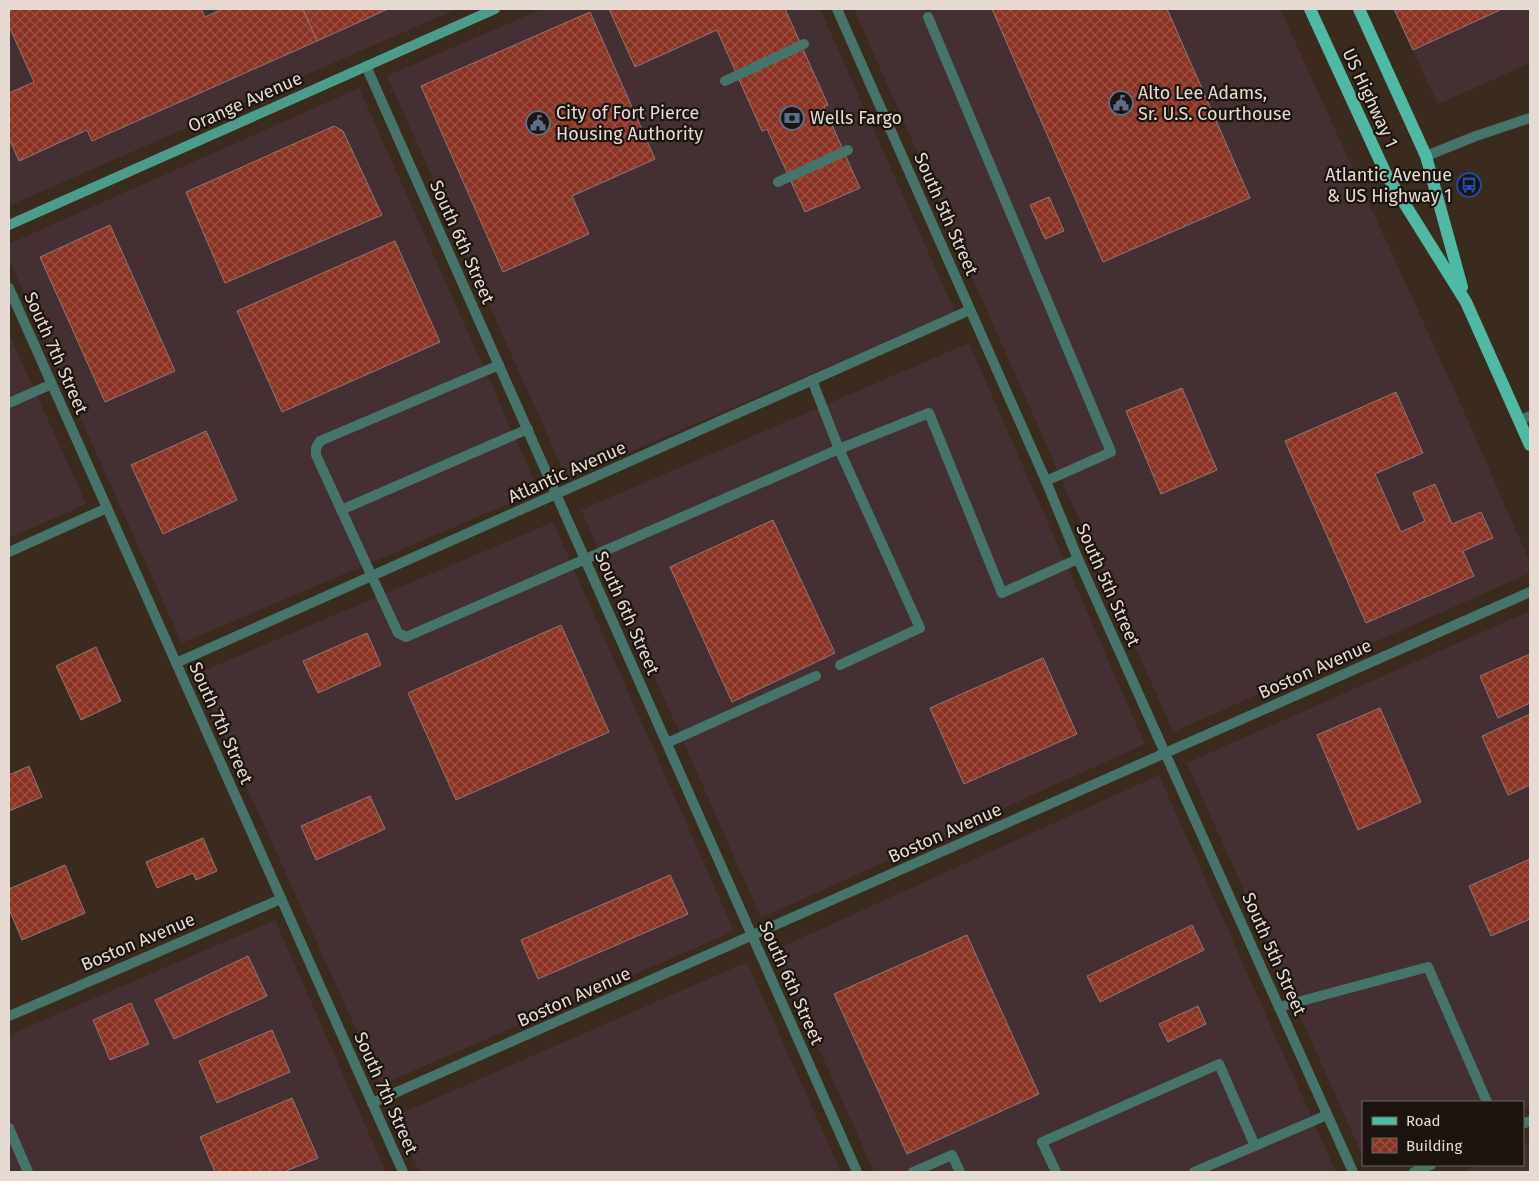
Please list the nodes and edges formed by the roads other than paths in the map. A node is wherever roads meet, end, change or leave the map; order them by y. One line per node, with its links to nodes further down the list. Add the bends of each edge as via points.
1 (495, 9): 7 (main road, Orange Avenue)
2 (837, 9): 16 (street, South 5th Street)
3 (1310, 9): 15 (main road, US Highway 1, via 1386,174)
4 (1359, 9): 11 (main road, US Highway 1)
5 (928, 16): 25 (street, via 1111,452)
6 (804, 44): 8 (street)
7 (366, 66): 13 (main road, Orange Avenue); 17 (street, South 6th Street)
8 (725, 81)
9 (1530, 118): 11 (street)
10 (848, 150): 12 (street)
11 (1426, 156): 15 (main road, US Highway 1)
12 (778, 182)
13 (9, 225)
14 (9, 288): 19 (street, South 7th Street)
15 (1466, 302): 21 (main road, US Highway 1)
16 (970, 310): 18 (street, Atlantic Avenue); 25 (street, South 5th Street)
17 (499, 365): 22 (street, South 6th Street); 28 (street, via 320,442 316,455)
18 (812, 380): 24 (street); 26 (street, Atlantic Avenue)
19 (52, 384): 20 (street); 27 (street, South 7th Street)
20 (9, 403)
21 (1525, 418): 23 (main road, US Highway 1)
22 (528, 429): 26 (street, South 6th Street); 28 (street)
23 (1530, 445)
24 (839, 448): 30 (street); 31 (street, via 929,413 1002,592); 35 (street, via 920,628)
25 (1046, 481): 31 (street, South 5th Street)
26 (557, 494): 30 (street, South 6th Street); 32 (street, Atlantic Avenue)
27 (107, 508): 29 (street); 34 (street, South 7th Street)
28 (341, 510): 32 (street)
29 (9, 552)
30 (585, 559): 32 (street, via 406,637 398,633); 37 (street, South 6th Street)
31 (1078, 559): 38 (street, South 5th Street)
32 (372, 576): 34 (street, Atlantic Avenue)
33 (1530, 592): 38 (street, Boston Avenue)
34 (176, 663): 39 (street, South 7th Street)
35 (840, 664)
36 (816, 676): 37 (street)
37 (667, 743): 40 (street, South 6th Street)
38 (1166, 753): 40 (street, Boston Avenue); 41 (street, South 5th Street)
39 (281, 898): 42 (street, Boston Avenue); 44 (street, South 7th Street)
40 (752, 936): 44 (street, Boston Avenue); 51 (street, South 6th Street)
41 (1279, 1007): 43 (street, via 1428,967); 45 (street, South 5th Street)
42 (9, 1016)
43 (1487, 1101)
44 (372, 1104): 50 (street, South 7th Street)
45 (1327, 1115): 47 (street); 56 (street, South 5th Street)
46 (9, 1128): 49 (street)
47 (1255, 1146): 54 (street, via 1219,1064 1042,1142); 55 (street)
48 (1429, 1166): 57 (street)
49 (28, 1172)
50 (403, 1172)
51 (857, 1172)
52 (913, 1172): 53 (street, via 952,1155)
53 (960, 1172)
54 (1056, 1172)
55 (1194, 1172)
56 (1353, 1172)
57 (1414, 1172)

